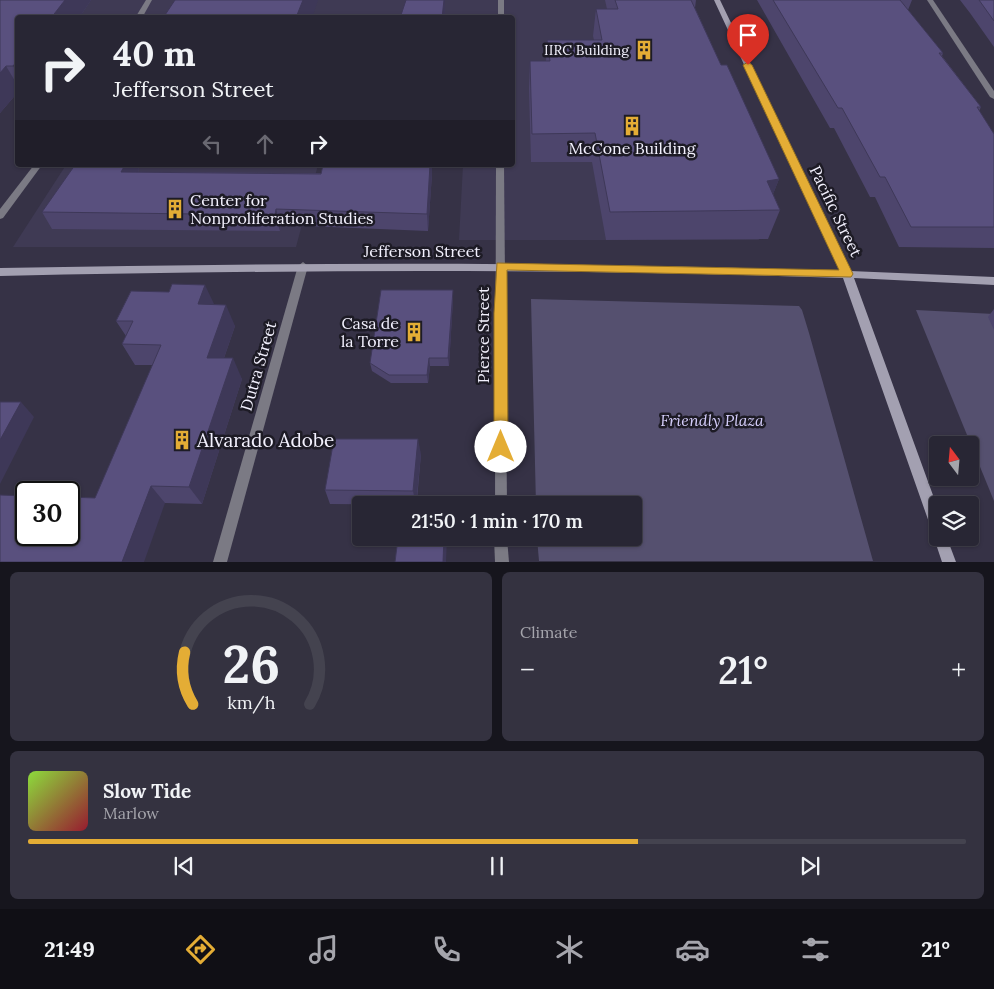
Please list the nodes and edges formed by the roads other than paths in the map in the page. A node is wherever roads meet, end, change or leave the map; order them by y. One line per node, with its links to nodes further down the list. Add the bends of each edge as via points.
1 (149, 0): 5 (street)
2 (501, 0): 6 (street)
3 (718, 0): 14 (street, Pacific Street)
4 (930, 0): 7 (street)
5 (140, 15)
6 (501, 15)
7 (994, 97)
8 (37, 167): 10 (street)
9 (500, 167): 12 (street, Pierce Street)
10 (0, 216)
11 (304, 266): 12 (street, Jefferson Street); 13 (street, Jefferson Street); 20 (street, Dutra Street)
12 (501, 266): 14 (street, Jefferson Street); 16 (street, Pierce Street)
13 (0, 272)
14 (847, 274): 15 (street, Jefferson Street); 17 (street, Pacific Street)
15 (994, 280)
16 (501, 496)
17 (929, 503)
18 (502, 546): 21 (street)
19 (944, 546): 22 (street)
20 (220, 562)
21 (502, 562)
22 (949, 562)

